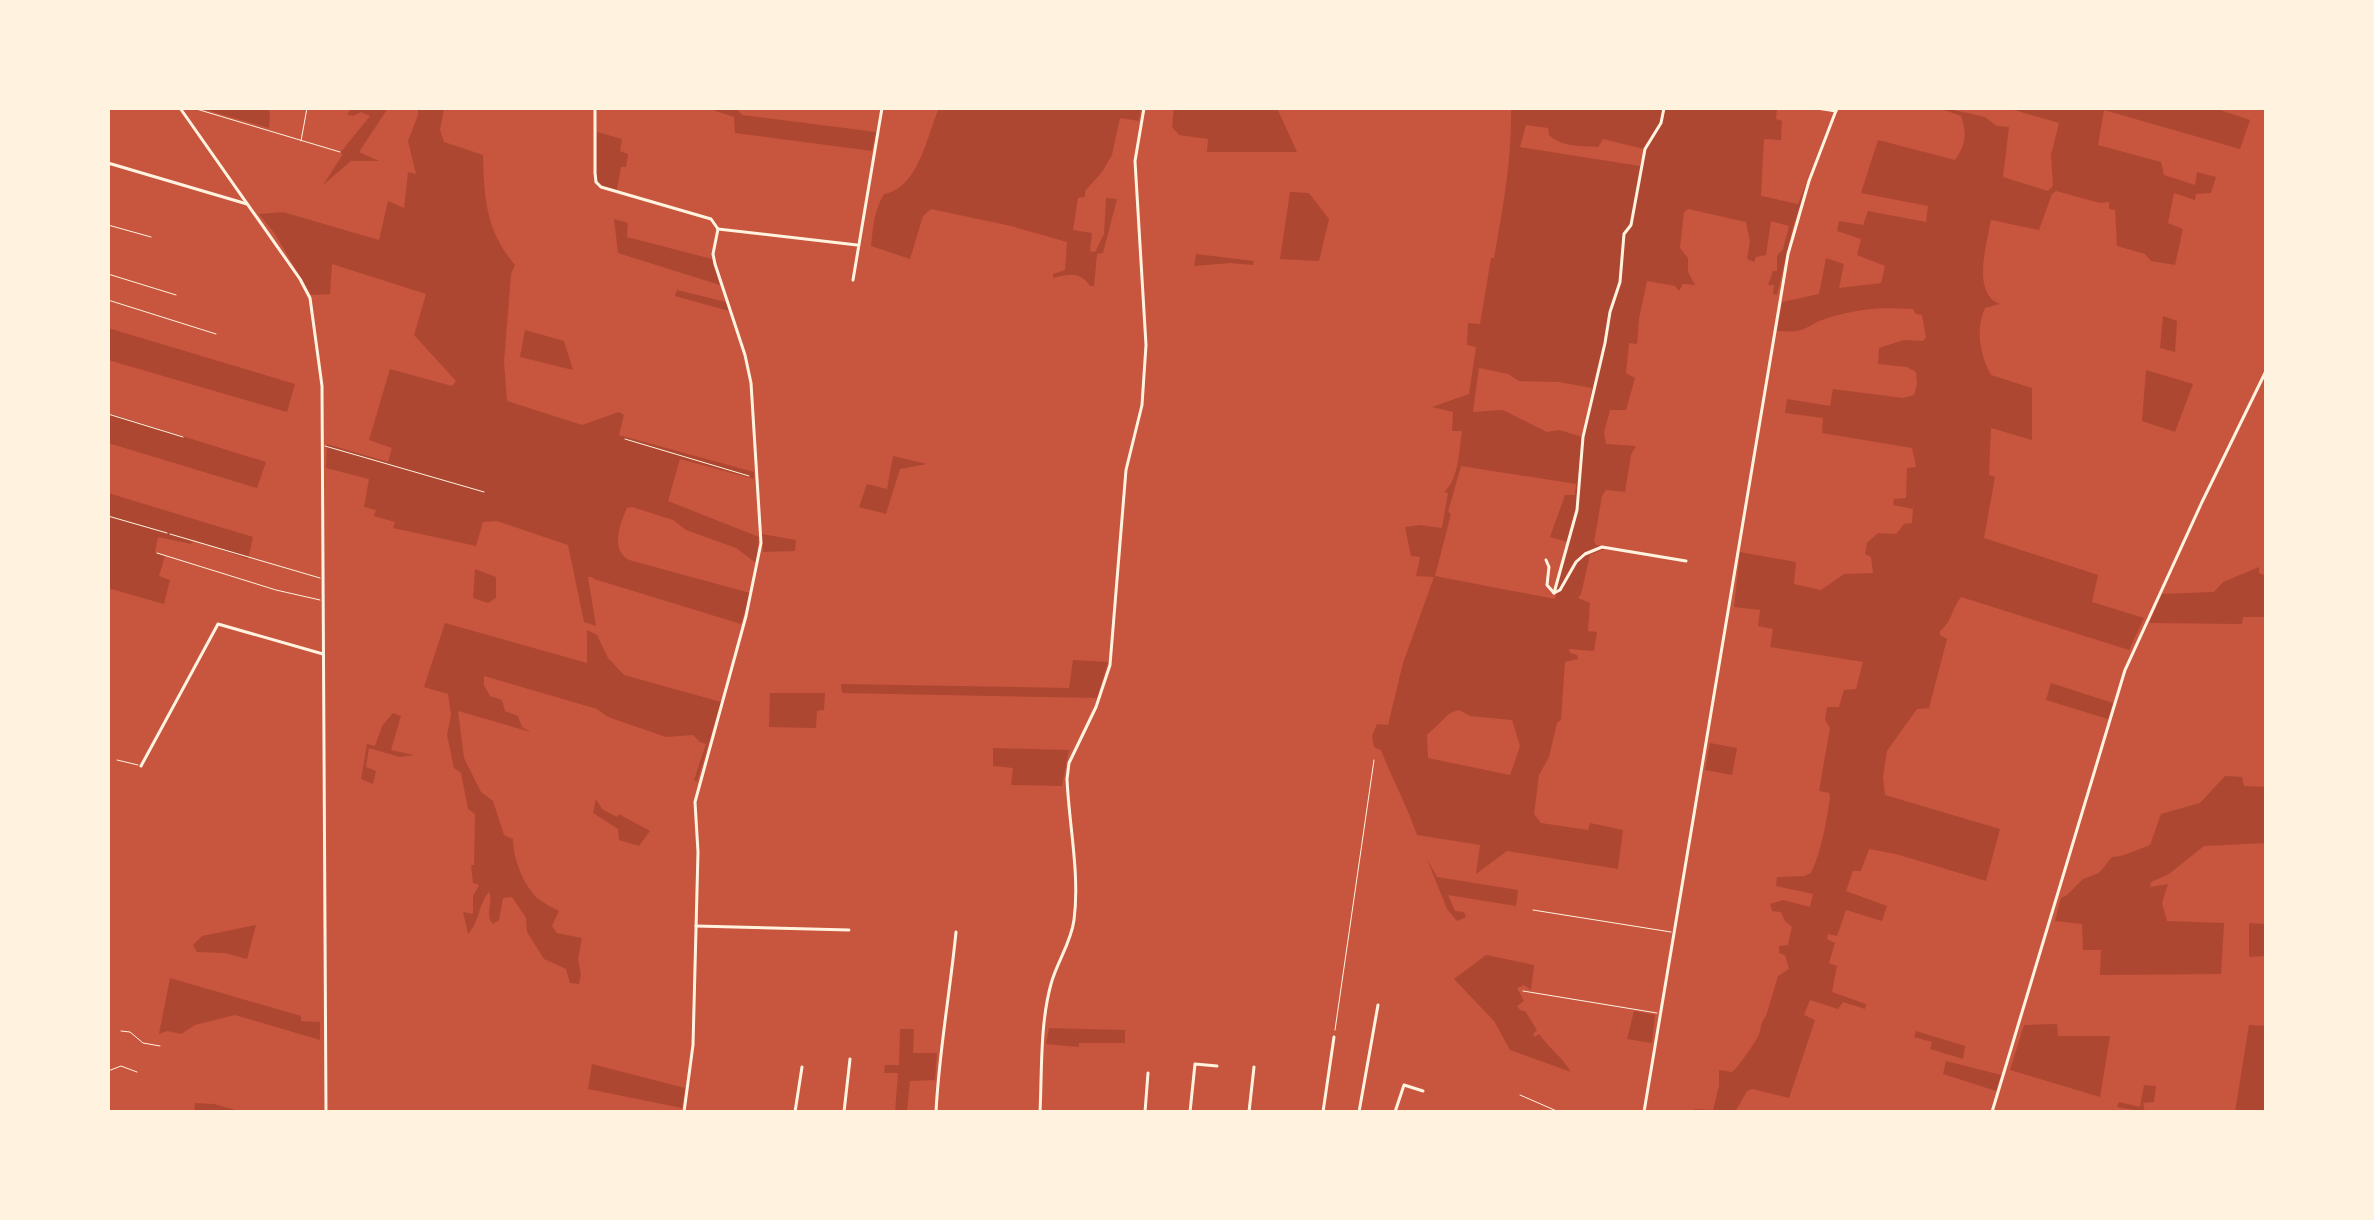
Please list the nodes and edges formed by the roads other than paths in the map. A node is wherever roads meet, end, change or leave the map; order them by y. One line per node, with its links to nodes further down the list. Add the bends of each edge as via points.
1 (180, 108): 13 (street)
2 (193, 108): 10 (lane)
3 (307, 108): 10 (lane)
4 (595, 108): 15 (street, via 595,173 601,187 711,219)
5 (882, 108): 17 (street)
6 (1144, 108): 61 (street, via 1135,161 1144,301 1142,405 1126,470 1110,665 1069,763 1074,921 1051,985)
7 (1664, 108): 33 (street, via 1645,149 1631,225 1624,234 1620,282 1583,437 1577,510)
8 (1817, 108): 9 (street)
9 (1837, 110): 42 (street, via 1788,254)
10 (301, 141): 11 (lane)
11 (340, 152)
12 (108, 163): 13 (street)
13 (247, 204): 26 (street, via 310,298 322,386)
14 (108, 225): 16 (lane)
15 (718, 229): 17 (street); 39 (street, via 715,264 751,383 761,543 695,802)
16 (151, 237)
17 (859, 246): 19 (street)
18 (108, 274): 20 (lane)
19 (853, 280)
20 (176, 295)
21 (108, 300): 22 (lane)
22 (216, 334)
23 (2266, 371): 70 (street, via 2125,670)
24 (108, 414): 25 (lane)
25 (183, 437)
26 (322, 446): 27 (lane); 32 (street)
27 (484, 492)
28 (108, 516): 32 (lane)
29 (157, 553): 34 (lane)
30 (1546, 560): 33 (street, via 1547,585)
31 (1686, 561): 33 (street, via 1602,547 1576,562)
32 (323, 579): 34 (street)
33 (1554, 593)
34 (323, 601): 35 (street)
35 (323, 654): 37 (street, via 218,624); 56 (street)
36 (117, 760): 37 (lane)
37 (141, 766)
38 (1533, 910): 42 (lane)
39 (696, 926): 40 (street); 57 (street, via 693,1045)
40 (849, 930)
41 (956, 932): 60 (street)
42 (1673, 932): 45 (street)
43 (1523, 991): 45 (lane)
44 (1378, 1005): 66 (street)
45 (1660, 1013): 69 (street)
46 (121, 1031): 48 (lane)
47 (1334, 1037): 65 (street)
48 (160, 1046)
49 (850, 1059): 59 (street)
50 (1217, 1066): 63 (street, via 1195,1064)
51 (802, 1067): 58 (street)
52 (1254, 1067): 64 (street)
53 (1148, 1073): 62 (street)
54 (1423, 1091): 67 (street, via 1404,1085)
55 (1520, 1095): 68 (lane)
56 (326, 1112)
57 (684, 1112)
58 (795, 1112)
59 (844, 1112)
60 (936, 1112)
61 (1040, 1112)
62 (1145, 1112)
63 (1190, 1112)
64 (1249, 1112)
65 (1323, 1112)
66 (1359, 1112)
67 (1395, 1112)
68 (1559, 1112)
69 (1644, 1112)
70 (1992, 1112)

